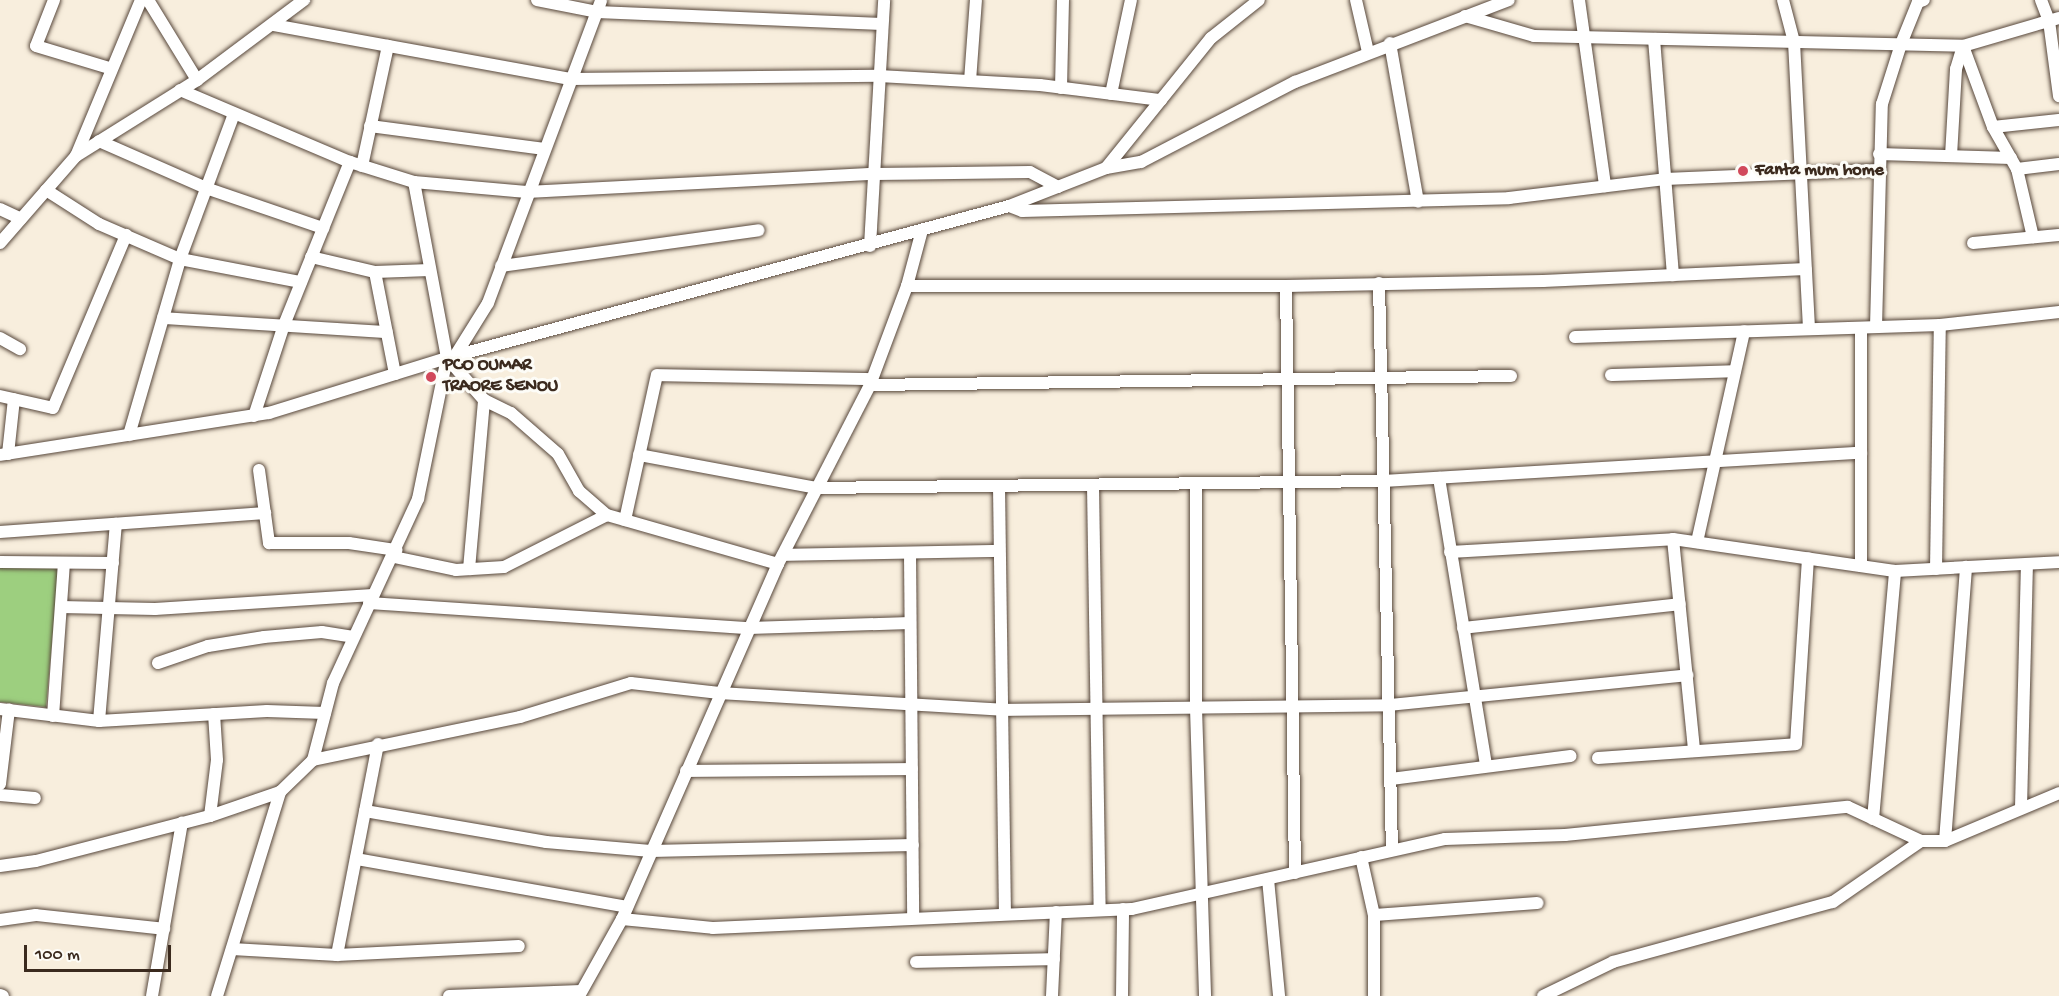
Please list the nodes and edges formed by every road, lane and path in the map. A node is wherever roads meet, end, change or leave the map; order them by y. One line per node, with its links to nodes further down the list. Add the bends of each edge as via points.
1 (54, 0): 30 (street, via 36,46)
2 (141, 0): 30 (street)
3 (148, 0): 32 (street)
4 (304, 0): 21 (street)
5 (537, 0): 17 (street)
6 (884, 0): 20 (street)
7 (976, 0): 34 (street)
8 (1063, 0): 35 (street)
9 (1131, 0): 37 (street)
10 (1259, 0): 39 (street, via 1211,38)
11 (1356, 0): 29 (street)
12 (1509, 0): 18 (street)
13 (1580, 0): 22 (street)
14 (1784, 0): 24 (street)
15 (1924, 0): 26 (street, via 1918,2)
16 (2041, 0): 19 (street)
17 (599, 6): 20 (street); 33 (street)
18 (1465, 16): 22 (street, via 1534,36); 25 (street)
19 (2054, 20): 28 (street); 38 (street)
20 (882, 24): 31 (street)
21 (273, 25): 27 (street); 32 (street)
22 (1584, 37): 23 (street); 58 (street)
23 (1654, 39): 24 (street); 56 (street)
24 (1794, 42): 26 (street); 54 (street)
25 (1390, 43): 29 (street); 63 (street)
26 (1901, 44): 28 (street); 46 (street, via 1882,104)
27 (388, 46): 33 (street); 42 (street)
28 (1963, 46): 43 (street); 48 (street, via 1956,69)
29 (1368, 52): 52 (street, via 1295,82 1141,162)
30 (112, 69): 47 (street)
31 (879, 76): 33 (street); 34 (street); 55 (street)
32 (197, 80): 36 (street)
33 (571, 80): 45 (street)
34 (970, 81): 35 (street)
35 (1061, 88): 37 (street)
36 (180, 90): 40 (street); 44 (street)
37 (1111, 94): 39 (street)
38 (2059, 96)
39 (1161, 100): 52 (street)
40 (234, 114): 50 (street); 60 (street)
41 (2059, 120): 43 (street)
42 (370, 126): 45 (street); 50 (street)
43 (1993, 127): 49 (street)
44 (99, 141): 47 (street); 60 (street)
45 (544, 149): 62 (street)
46 (1879, 154): 48 (street); 53 (street)
47 (76, 156): 61 (street)
48 (1951, 156): 49 (street)
49 (2014, 163): 51 (street); 72 (street)
50 (356, 164): 57 (street); 67 (street)
51 (2059, 164)
52 (1106, 168): 59 (street)
53 (1879, 170): 54 (street); 91 (street)
54 (1801, 173): 56 (street); 79 (street)
55 (874, 174): 59 (street, via 1030,172); 62 (street); 75 (street)
56 (1665, 179): 58 (street); 82 (street)
57 (414, 182): 62 (street); 80 (street)
58 (1605, 186): 63 (street, via 1509,198)
59 (1058, 187): 64 (street)
60 (206, 188): 67 (street); 77 (street)
61 (46, 190): 66 (street); 70 (street, via 99,224)
62 (527, 192): 78 (street)
63 (1418, 202): 64 (street, via 1022,211)
64 (1009, 206): 69 (street)
65 (0, 209): 66 (street)
66 (21, 219): 73 (street)
67 (323, 228): 76 (street)
68 (759, 230): 78 (street)
69 (922, 230): 75 (street); 85 (street)
70 (126, 235): 77 (street); 108 (street, via 53,408)
71 (2059, 235): 72 (street)
72 (2033, 237): 74 (street)
73 (0, 243)
74 (1973, 243)
75 (870, 246): 99 (street)
76 (311, 257): 81 (street); 83 (street)
77 (180, 259): 83 (street); 88 (street)
78 (501, 266): 99 (street, via 488,303)
79 (1806, 269): 82 (street); 93 (street)
80 (430, 270): 81 (street); 99 (street)
81 (375, 272): 95 (street)
82 (1673, 275): 84 (street)
83 (301, 282): 89 (street)
84 (1379, 283): 86 (street); 104 (street)
85 (907, 286): 86 (street); 106 (street)
86 (1286, 286): 105 (street)
87 (2059, 312): 90 (street)
88 (163, 318): 89 (street); 111 (street)
89 (284, 325): 95 (street); 110 (street)
90 (1940, 325): 91 (street); 145 (street)
91 (1876, 327): 92 (street)
92 (1861, 328): 93 (street); 112 (street)
93 (1809, 329): 94 (street)
94 (1744, 331): 96 (street); 100 (street)
95 (387, 332): 101 (street)
96 (1575, 337)
97 (0, 338): 98 (street)
98 (20, 349)
99 (451, 357): 101 (street); 109 (street); 134 (street, via 418,499)
100 (1735, 371): 102 (street); 115 (street)
101 (395, 374): 110 (street)
102 (1611, 375)
103 (1511, 376): 104 (street)
104 (1382, 379): 105 (street); 118 (street)
105 (1288, 381): 106 (street); 119 (street)
106 (871, 382): 114 (street, via 657,375); 123 (street)
107 (0, 396): 108 (street)
108 (14, 399): 113 (street)
109 (484, 400): 125 (street, via 511,413 558,454 579,491); 144 (street)
110 (254, 416): 111 (street)
111 (129, 435): 113 (street)
112 (1861, 453): 115 (street); 142 (street)
113 (4, 454)
114 (639, 455): 123 (street); 126 (street)
115 (1715, 461): 117 (street); 130 (street)
116 (259, 470): 124 (street)
117 (1439, 478): 118 (street); 132 (street)
118 (1385, 481): 119 (street); 160 (street)
119 (1289, 482): 120 (street); 161 (street)
120 (1196, 484): 121 (street); 162 (street)
121 (1093, 486): 122 (street); 163 (street)
122 (999, 487): 123 (street); 131 (street)
123 (817, 488): 136 (street)
124 (265, 513): 127 (street); 134 (street, via 269,543 349,543)
125 (607, 515): 126 (street); 144 (street, via 504,567)
126 (625, 520): 136 (street)
127 (116, 524): 128 (street); 140 (street)
128 (0, 532)
129 (1673, 539): 130 (street); 132 (street); 148 (street)
130 (1697, 542): 135 (street)
131 (999, 551): 133 (street); 165 (street)
132 (1450, 552): 153 (street)
133 (910, 553): 136 (street); 151 (street)
134 (395, 554): 144 (street); 147 (street)
135 (1808, 558): 142 (street); 171 (street, via 1796,744)
136 (780, 559): 152 (street)
137 (0, 562): 138 (street)
138 (64, 562): 140 (street); 149 (street)
139 (2059, 562): 141 (street)
140 (113, 563): 150 (street)
141 (2027, 564): 143 (street); 184 (street)
142 (1861, 566): 146 (street)
143 (1966, 567): 145 (street); 190 (street)
144 (469, 569)
145 (1936, 569): 146 (street)
146 (1895, 571): 187 (street)
147 (371, 599): 150 (street); 152 (street); 154 (street)
148 (1680, 604): 153 (street); 156 (street)
149 (61, 607): 150 (street); 168 (street)
150 (109, 608): 169 (street)
151 (910, 623): 152 (street); 159 (street)
152 (749, 628): 157 (street)
153 (1463, 628): 158 (street)
154 (352, 637): 155 (street, via 322,632 264,637 208,646); 166 (street)
155 (158, 663)
156 (1687, 675): 158 (street); 171 (street)
157 (719, 693): 159 (street); 170 (street, via 631,683 520,717); 177 (street)
158 (1474, 696): 160 (street); 175 (street)
159 (911, 705): 165 (street); 176 (street)
160 (1389, 705): 161 (street); 178 (street)
161 (1292, 706): 162 (street); 197 (street)
162 (1196, 708): 163 (street); 199 (street)
163 (1096, 709): 165 (street); 202 (street)
164 (4, 710): 168 (street); 179 (street)
165 (1002, 710): 205 (street)
166 (325, 712): 167 (street); 174 (street)
167 (214, 714): 169 (street); 186 (street, via 217,760)
168 (53, 716): 169 (street)
169 (99, 721)
170 (378, 744): 174 (street); 185 (street)
171 (1694, 751): 173 (street)
172 (1571, 756): 175 (street)
173 (1598, 758)
174 (313, 760): 180 (street)
175 (1486, 766): 178 (street)
176 (912, 769): 177 (street); 191 (street)
177 (686, 771): 193 (street)
178 (1391, 779): 192 (street)
179 (0, 784)
180 (280, 792): 186 (street); 211 (street)
181 (2059, 793): 184 (street)
182 (0, 795): 183 (street)
183 (35, 798)
184 (2022, 808): 190 (street)
185 (365, 811): 193 (street, via 546,842); 195 (street)
186 (210, 816): 188 (street)
187 (1873, 819): 189 (street); 192 (street, via 1848,807 1565,835 1445,839)
188 (182, 823): 196 (street); 209 (street)
189 (1921, 841): 190 (street); 224 (street, via 1833,902 1613,962)
190 (1945, 841)
191 (913, 845): 193 (street); 207 (street)
192 (1392, 850): 194 (street)
193 (651, 851): 204 (street)
194 (1361, 857): 197 (street); 206 (street)
195 (356, 860): 204 (street); 212 (street)
196 (0, 866)
197 (1295, 873): 198 (street)
198 (1268, 879): 199 (street); 222 (street)
199 (1203, 893): 201 (street); 221 (street)
200 (1538, 903): 206 (street)
201 (1123, 909): 202 (street); 220 (street)
202 (1100, 910): 203 (street)
203 (1056, 912): 205 (street); 213 (street)
204 (624, 913): 207 (street, via 713,928); 215 (street)
205 (1005, 914): 207 (street)
206 (1374, 915): 223 (street)
207 (913, 918)
208 (0, 920): 209 (street, via 36,915)
209 (164, 929): 216 (street)
210 (519, 946): 212 (street)
211 (232, 948): 212 (street); 217 (street)
212 (337, 955)
213 (1054, 958): 214 (street); 219 (street)
214 (916, 962)
215 (580, 993): 218 (street)
216 (152, 996)
217 (218, 996)
218 (449, 996)
219 (1052, 996)
220 (1122, 996)
221 (1205, 996)
222 (1279, 996)
223 (1374, 996)
224 (1543, 996)

